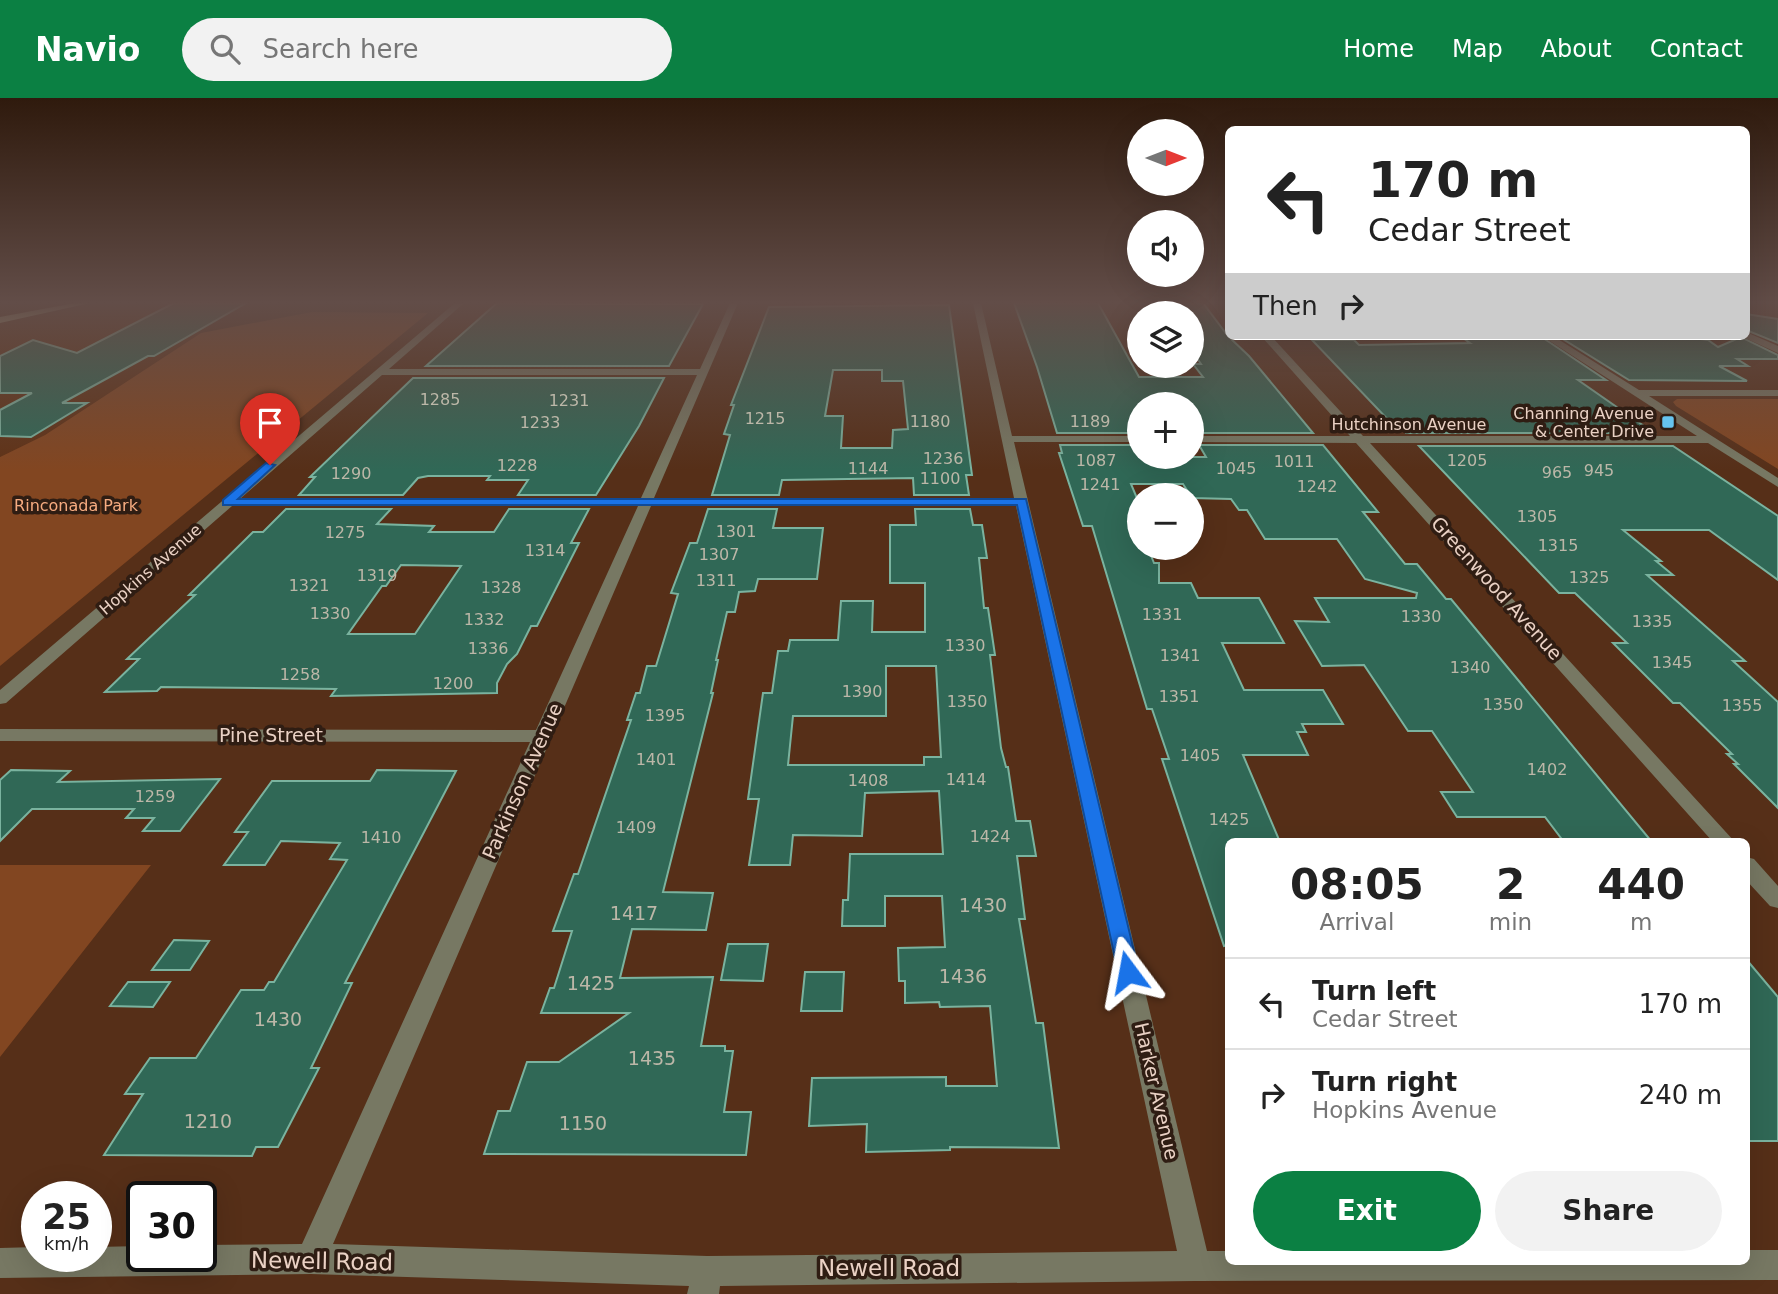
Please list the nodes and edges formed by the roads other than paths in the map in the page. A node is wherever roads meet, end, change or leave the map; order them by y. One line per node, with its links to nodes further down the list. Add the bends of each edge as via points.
1 (394, 359): 6 (street, Hopkins Avenue)
2 (708, 359): 7 (street, Parkinson Avenue)
3 (990, 359): 10 (street, Harker Avenue)
4 (1287, 359): 13 (street, Greenwood Avenue)
5 (1584, 359): 8 (street)
6 (378, 372): 7 (street); 16 (street, Hopkins Avenue)
7 (702, 372): 18 (street, Parkinson Avenue)
8 (1639, 393): 9 (street); 14 (street)
9 (1778, 393)
10 (1008, 439): 11 (street); 17 (street, Harker Avenue)
11 (1127, 439)
12 (1204, 439): 13 (street, Hutchinson Avenue)
13 (1362, 440): 14 (street, Hutchinson Avenue); 22 (street, Greenwood Avenue)
14 (1711, 440): 15 (street)
15 (1778, 483)
16 (227, 502): 18 (street); 19 (street, Hopkins Avenue)
17 (1022, 502): 18 (street); 28 (street, Harker Avenue)
18 (646, 503): 21 (street, Parkinson Avenue)
19 (0, 699)
20 (0, 735): 21 (street, Pine Street)
21 (542, 736): 25 (street, Parkinson Avenue)
22 (1722, 838)
23 (1750, 869): 24 (street)
24 (1778, 900)
25 (311, 1259): 26 (street, Newell Road); 29 (street, Newell Road)
26 (0, 1263)
27 (1778, 1265): 28 (street, Newell Road)
28 (1195, 1266): 29 (street, Newell Road)
29 (705, 1282)

